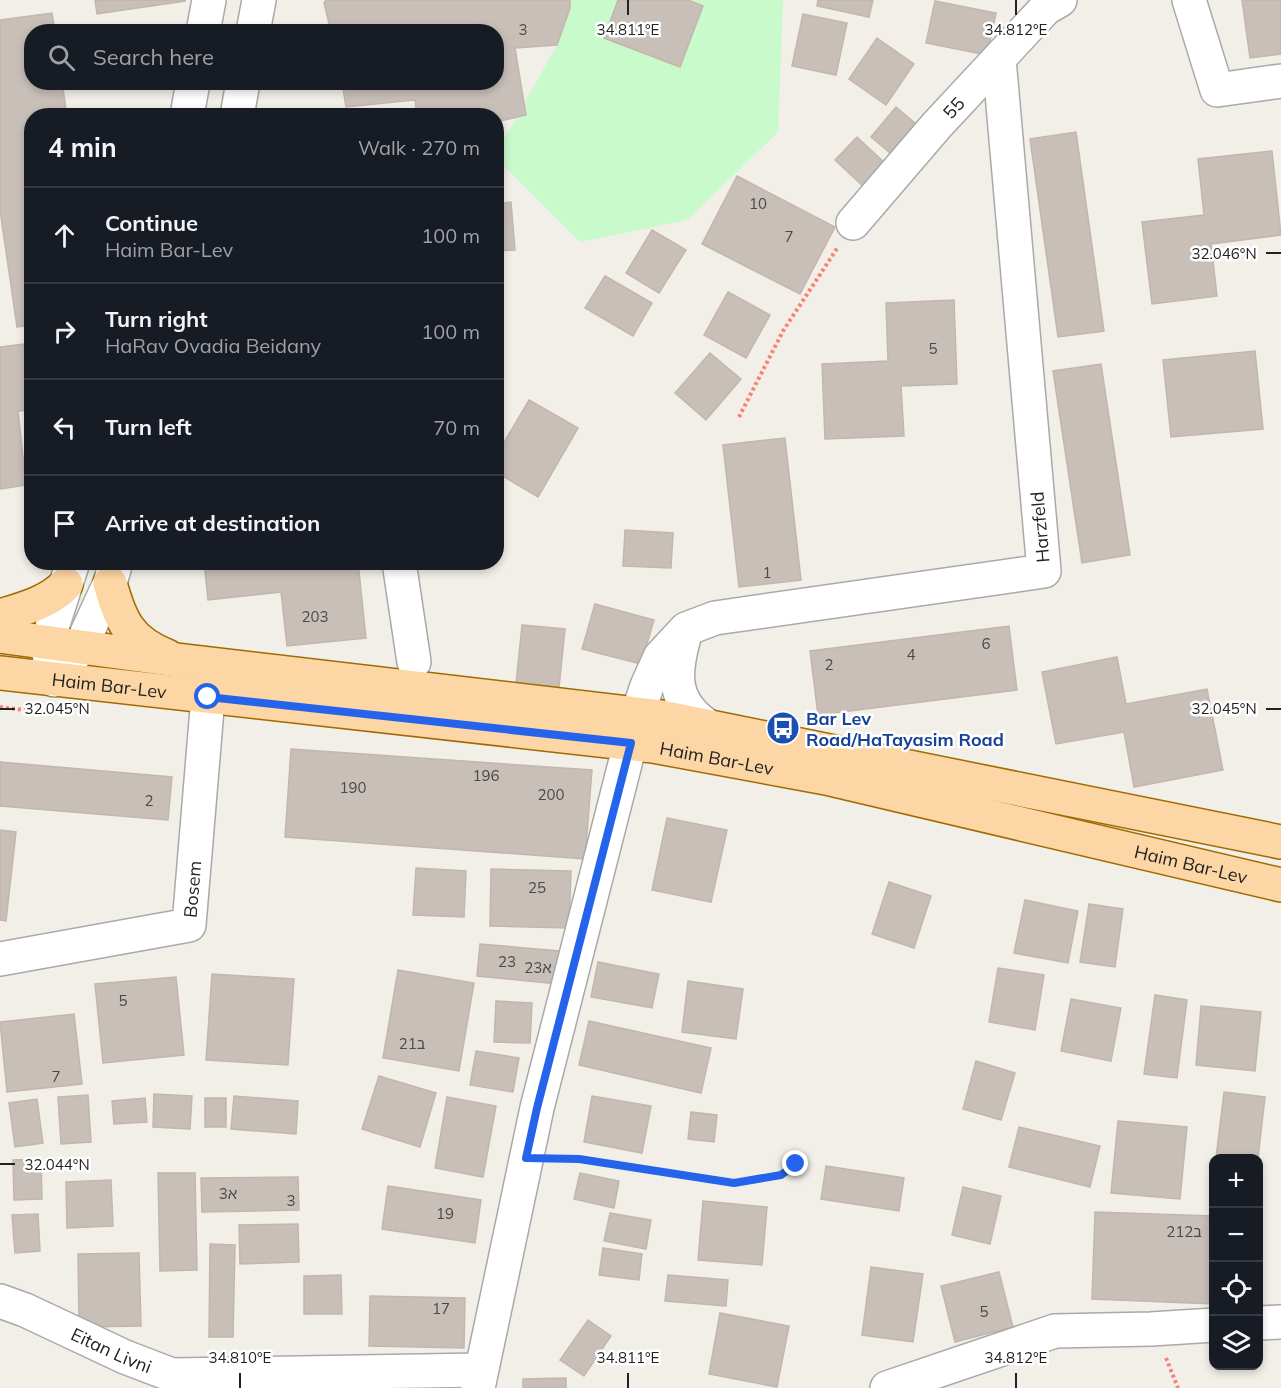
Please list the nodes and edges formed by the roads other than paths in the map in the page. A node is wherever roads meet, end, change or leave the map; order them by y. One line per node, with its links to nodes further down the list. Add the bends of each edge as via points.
1 (209, 0): 5 (street)
2 (259, 0): 6 (street)
3 (1060, 0): 7 (street, 55, via 1046,8)
4 (1189, 0): 8 (street, via 1217,90)
5 (204, 24)
6 (254, 24)
7 (999, 58): 13 (street, 55); 18 (street, Harzfeld, via 1044,571 715,618)
8 (1281, 81)
9 (192, 90): 11 (street)
10 (242, 90): 12 (street)
11 (188, 108)
12 (238, 108)
13 (853, 223)
14 (400, 570): 23 (street)
15 (70, 573): 17 (main road, via 61,590 38,603); 20 (street)
16 (113, 573): 21 (street); 22 (main road, via 115,604 130,632 152,651)
17 (0, 615)
18 (686, 629): 27 (street, via 678,656 679,693 685,707); 28 (street, Harzfeld, via 660,657)
19 (0, 636): 20 (main road, Haim Bar-Lev)
20 (47, 643): 21 (main road, Haim Bar-Lev); 25 (street)
21 (80, 648): 22 (main road, Haim Bar-Lev); 25 (street)
22 (177, 660): 28 (main road, Haim Bar-Lev)
23 (414, 662)
24 (0, 673): 25 (main road, Haim Bar-Lev)
25 (54, 680): 26 (main road, Haim Bar-Lev)
26 (208, 697): 28 (main road, Haim Bar-Lev); 31 (street, Bosem, via 189,925)
27 (705, 724): 28 (main road, Haim Bar-Lev); 29 (main road, Haim Bar-Lev)
28 (635, 728): 30 (main road, Haim Bar-Lev, via 826,778); 36 (street, Harzfeld, via 537,1108)
29 (1281, 842)
30 (1281, 885)
31 (0, 959)
32 (0, 1301): 36 (street, Eitan Livni, via 172,1375)
33 (1281, 1322): 34 (street)
34 (1263, 1323)
35 (1209, 1325): 37 (street, via 1055,1331)
36 (479, 1379)
37 (887, 1388)

